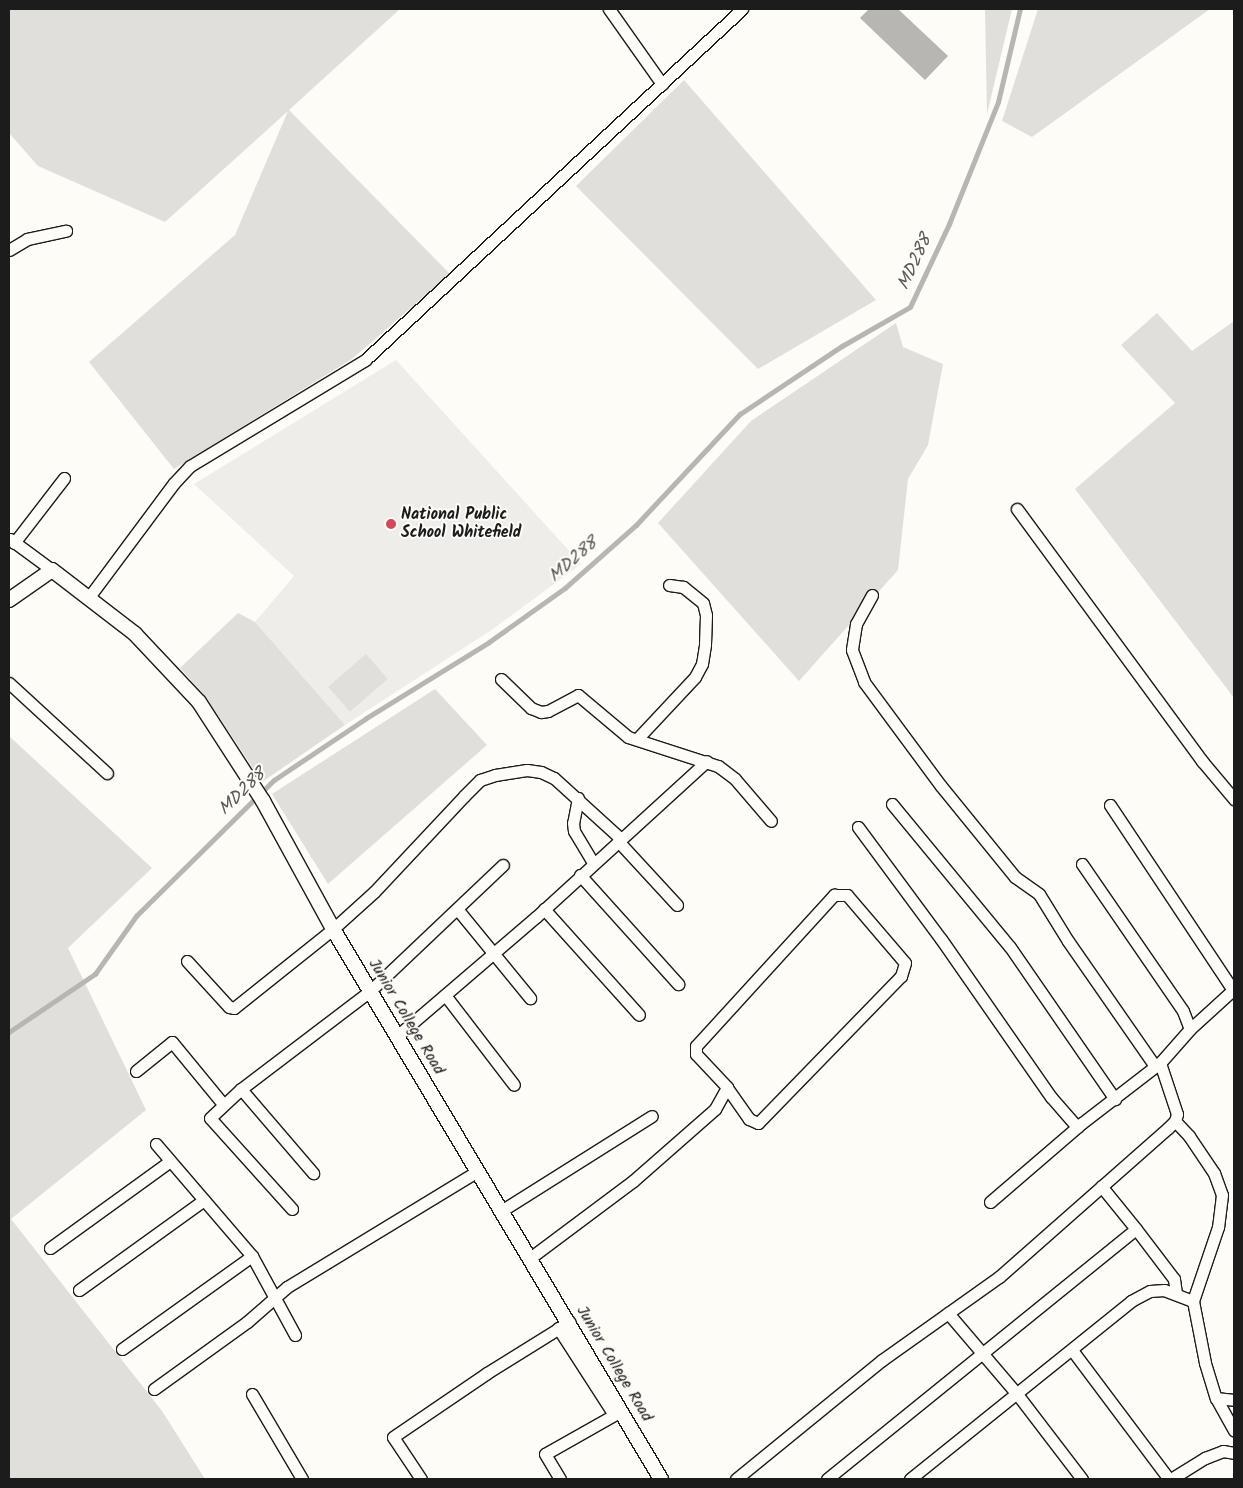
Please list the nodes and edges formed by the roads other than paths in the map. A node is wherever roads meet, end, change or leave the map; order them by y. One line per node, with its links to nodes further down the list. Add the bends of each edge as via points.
1 (609, 9): 3 (street)
2 (742, 9): 3 (street)
3 (662, 84): 12 (street, via 365,360 190,466)
4 (66, 230): 5 (street, via 27,238)
5 (9, 250)
6 (64, 478): 8 (street)
7 (1017, 508): 20 (street, via 1202,761)
8 (12, 541): 9 (street)
9 (52, 570): 12 (street, Junior College Road); 13 (street)
10 (669, 585): 16 (street, via 683,587 703,603 706,615 702,664 695,677)
11 (872, 595): 44 (street, via 856,624 852,650 864,682 941,786 1015,877 1039,894 1068,941)
12 (89, 597): 33 (street, Junior College Road, via 135,634 199,702 263,801)
13 (9, 600)
14 (500, 680): 16 (street, via 531,708 541,712 578,695 617,729)
15 (9, 682): 18 (street)
16 (637, 739): 17 (street)
17 (707, 761): 23 (street, via 735,779); 25 (street)
18 (107, 773)
19 (578, 798): 25 (street); 26 (street, via 574,832); 33 (street, via 554,778 541,772 527,770 480,780 374,892)
20 (1234, 799)
21 (892, 804): 49 (street, via 1010,947)
22 (1110, 805): 37 (street)
23 (772, 821)
24 (858, 827): 53 (street, via 1051,1097)
25 (620, 840): 26 (street); 30 (street)
26 (593, 863): 29 (street)
27 (1082, 864): 42 (street, via 1183,1012)
28 (503, 865): 32 (street)
29 (580, 876): 31 (street); 36 (street)
30 (677, 905)
31 (544, 909): 34 (street); 41 (street)
32 (458, 910): 34 (street); 38 (street)
33 (333, 929): 35 (street, via 234,1008 229,1007); 38 (street, Junior College Road)
34 (494, 953): 39 (street); 40 (street)
35 (187, 961)
36 (678, 984)
37 (1234, 989): 42 (street)
38 (370, 991): 43 (street, Junior College Road); 48 (street)
39 (445, 995): 43 (street); 46 (street)
40 (530, 998)
41 (639, 1015)
42 (1190, 1029): 44 (street)
43 (397, 1036): 56 (street, Junior College Road)
44 (1157, 1065): 49 (street); 52 (street, via 1175,1104 1177,1114)
45 (136, 1070): 50 (street, via 172,1042)
46 (514, 1085)
47 (727, 1087): 47 (street, via 696,1054 696,1046 834,895 846,895 905,963 901,976 758,1123 749,1119); 66 (street, via 715,1109 693,1129 633,1181)
48 (241, 1088): 50 (street); 57 (street)
49 (1115, 1099): 53 (street)
50 (223, 1104): 61 (street, via 210,1118)
51 (652, 1116): 62 (street)
52 (1174, 1121): 58 (street); 70 (street, via 1189,1136 1214,1173 1222,1195 1218,1227)
53 (1077, 1127): 60 (street)
54 (156, 1144): 55 (street)
55 (170, 1161): 59 (street); 64 (street)
56 (478, 1171): 62 (street, Junior College Road); 69 (street)
57 (313, 1173)
58 (1101, 1186): 63 (street); 71 (street, via 999,1277)
59 (204, 1200): 65 (street); 67 (street)
60 (990, 1202)
61 (292, 1208)
62 (501, 1211): 66 (street, Junior College Road)
63 (1136, 1229): 68 (street, via 1174,1279); 76 (street)
64 (50, 1248)
65 (252, 1256): 69 (street); 74 (street)
66 (530, 1258): 72 (street, Junior College Road)
67 (79, 1290)
68 (1176, 1293): 70 (street); 75 (street, via 1150,1291 1131,1301)
69 (275, 1296): 73 (street); 78 (street, via 247,1322)
70 (1193, 1301): 81 (street, via 1205,1363)
71 (948, 1313): 76 (street); 89 (street, via 882,1360)
72 (563, 1325): 77 (street, Junior College Road); 86 (street, via 393,1437)
73 (295, 1335)
74 (122, 1348)
75 (1072, 1350): 80 (street); 93 (street)
76 (982, 1354): 80 (street); 90 (street)
77 (584, 1359): 87 (street, via 614,1415 545,1454); 88 (street, Junior College Road)
78 (154, 1389)
79 (252, 1394): 85 (street)
80 (1017, 1394): 91 (street); 92 (street)
81 (1216, 1398): 82 (street); 83 (street)
82 (1234, 1400)
83 (1234, 1430)
84 (1234, 1453): 93 (street, via 1223,1451 1205,1458)
85 (302, 1479)
86 (421, 1479)
87 (560, 1479)
88 (661, 1479)
89 (736, 1479)
90 (826, 1479)
91 (910, 1479)
92 (1082, 1479)
93 (1170, 1479)

